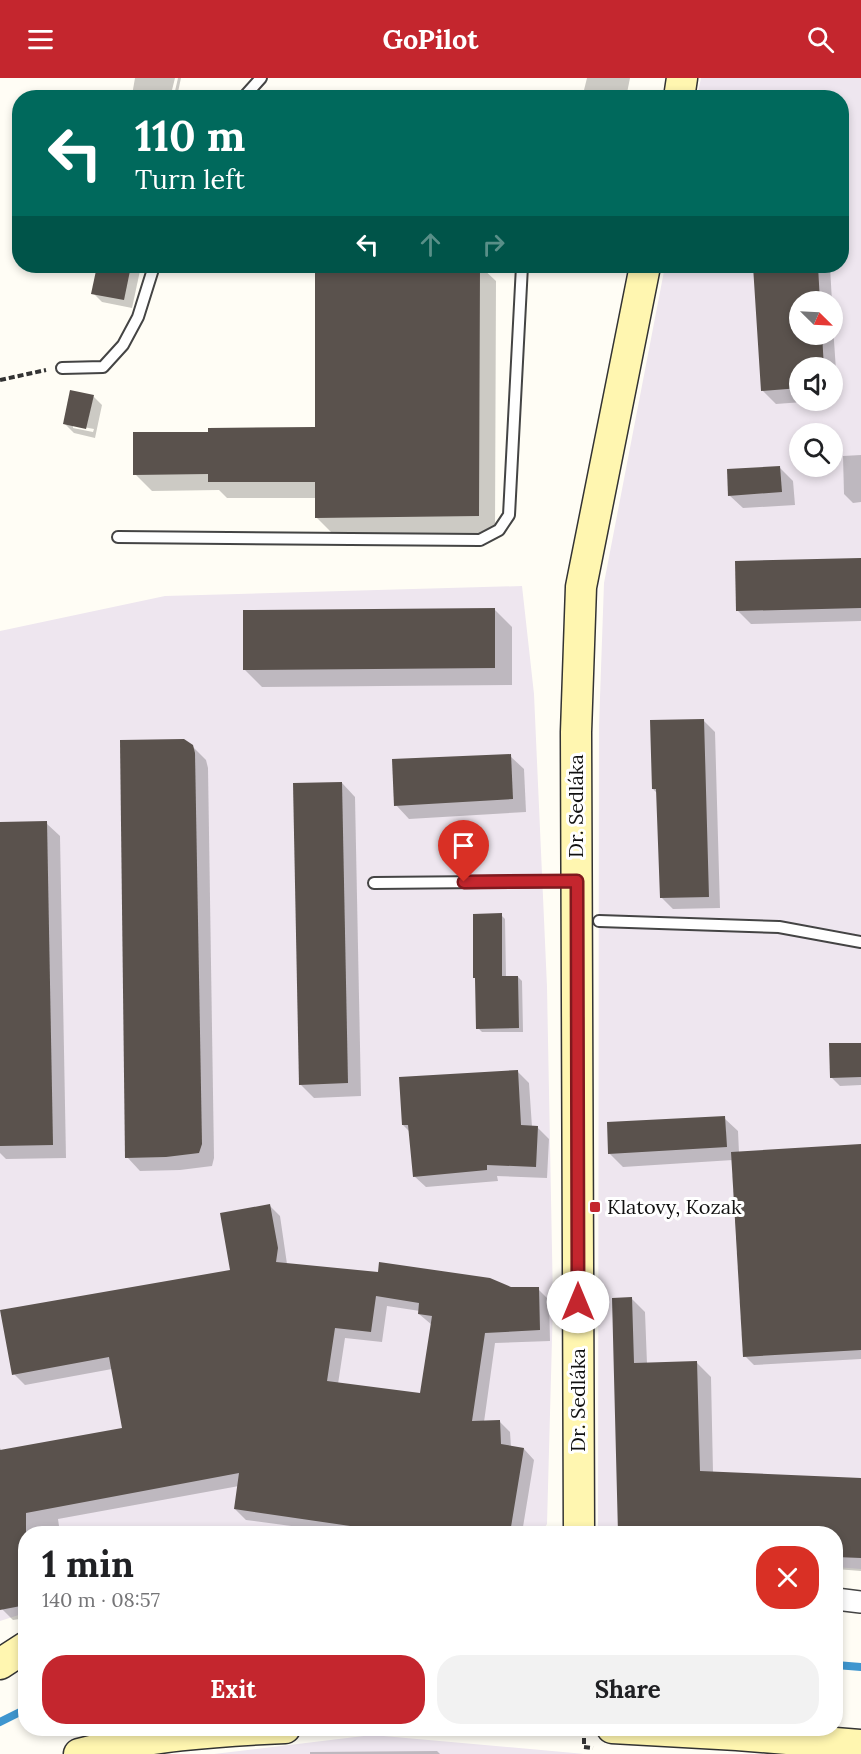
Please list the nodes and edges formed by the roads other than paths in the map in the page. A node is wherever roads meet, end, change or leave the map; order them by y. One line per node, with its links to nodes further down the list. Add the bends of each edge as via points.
1 (261, 78): 2 (lane)
2 (250, 90)
3 (152, 273): 6 (lane, via 138,317 123,345 103,367)
4 (522, 273): 7 (lane, via 509,515 499,530 480,540)
5 (644, 273): 8 (street, Dr. Sedláka, via 581,587 576,732)
6 (62, 368)
7 (118, 537)
8 (577, 881): 9 (lane); 12 (street, Dr. Sedláka)
9 (374, 883)
10 (599, 921): 11 (lane, via 779,927)
11 (861, 942)
12 (579, 1526)
13 (843, 1600): 14 (street)
14 (861, 1602)
15 (18, 1652): 16 (street)
16 (0, 1664)
17 (169, 1736): 20 (street)
18 (749, 1736): 19 (street)
19 (861, 1745)
20 (79, 1754)

